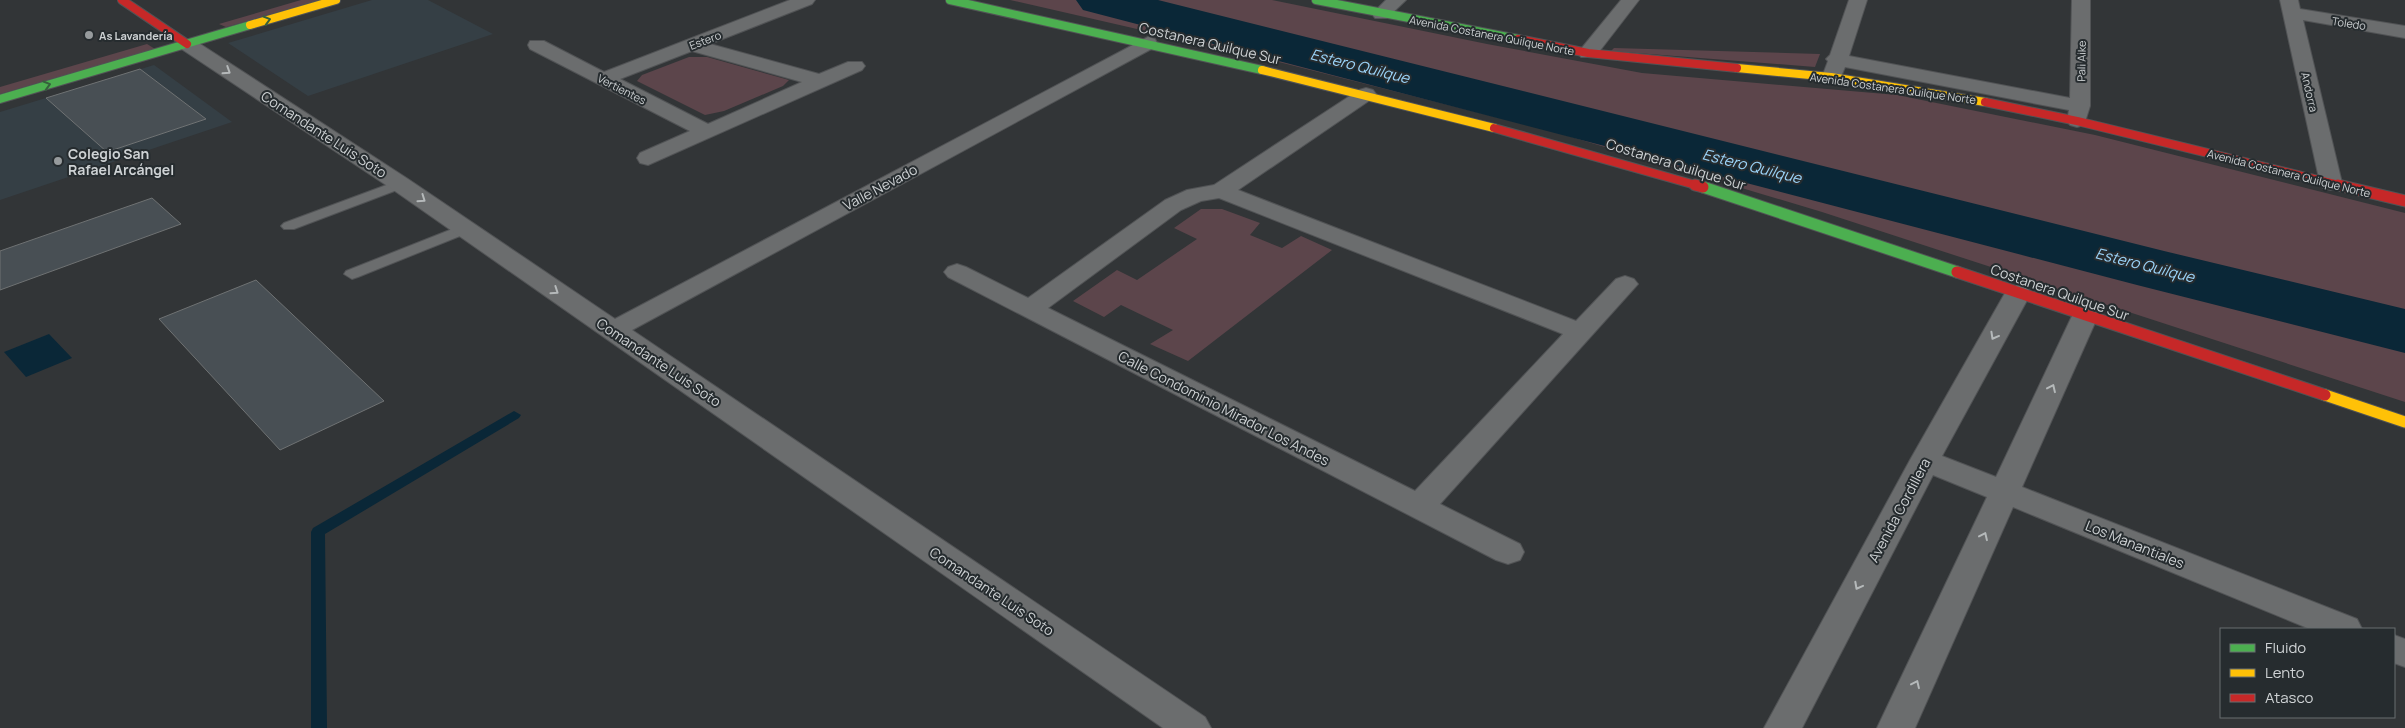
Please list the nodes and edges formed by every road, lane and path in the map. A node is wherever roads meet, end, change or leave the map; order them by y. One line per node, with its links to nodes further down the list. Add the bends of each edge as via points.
1 (122, 0): 12 (street, Comandante Luis Soto)
2 (336, 0): 14 (street, one-way to 2)
3 (806, 0): 18 (street, Estero)
4 (950, 0): 16 (street, Costanera Quilque Sur)
5 (1316, 0): 11 (street, Avenida Costanera Quilque Norte)
6 (1397, 0): 11 (street)
7 (1630, 0): 19 (street)
8 (1858, 0): 21 (street)
9 (2081, 0): 26 (street, Pali Aike)
10 (2291, 7): 13 (street, Toledo); 30 (street, Andorra)
11 (1381, 14): 19 (street, Avenida Costanera Quilque Norte)
12 (167, 31): 14 (street, Comandante Luis Soto); 14 (street); 15 (street)
13 (2405, 32)
14 (185, 35): 25 (street, one-way to 14); 29 (street, Comandante Luis Soto, one-way to 29)
15 (149, 37)
16 (1148, 43): 24 (street, Costanera Quilque Sur); 41 (street, Valle Nevado)
17 (537, 45): 22 (street, Vertientes)
18 (692, 45): 22 (street, Estero); 23 (street)
19 (1588, 54): 21 (street, Avenida Costanera Quilque Norte)
20 (855, 66): 23 (street)
21 (1834, 68): 26 (street, Avenida Costanera Quilque Norte)
22 (603, 79): 27 (street, Vertientes)
23 (821, 81): 27 (street)
24 (1366, 94): 31 (street); 38 (street, Costanera Quilque Sur, via 1708,188)
25 (0, 99)
26 (2079, 114): 30 (street, Avenida Costanera Quilque Norte)
27 (708, 132): 28 (street)
28 (648, 158)
29 (400, 184): 33 (lane); 34 (street, Comandante Luis Soto, one-way to 34)
30 (2330, 184): 32 (street, Avenida Costanera Quilque Norte)
31 (1221, 191): 39 (street, via 1195,195 1173,205); 42 (street)
32 (2405, 201)
33 (289, 226)
34 (465, 229): 36 (lane); 41 (street, Comandante Luis Soto, one-way to 41)
35 (957, 272): 39 (street, Calle Condominio Mirador Los Andes)
36 (352, 274)
37 (1624, 284): 42 (street)
38 (2018, 293): 40 (street, Costanera Quilque Sur); 44 (street, Avenida Cordillera, one-way to 44)
39 (1029, 309): 46 (street, Calle Condominio Mirador Los Andes)
40 (2085, 316): 43 (street, Costanera Quilque Sur); 45 (street, one-way to 40)
41 (612, 330): 49 (street, Comandante Luis Soto)
42 (1581, 332): 46 (street)
43 (2405, 422)
44 (1925, 460): 45 (street, Los Manantiales); 50 (street, Avenida Cordillera, one-way to 50)
45 (2004, 491): 48 (street, Los Manantiales); 51 (street, one-way to 45)
46 (1419, 507): 47 (street, Calle Condominio Mirador Los Andes)
47 (1508, 552)
48 (2344, 628)
49 (1192, 728)
50 (1783, 728)
51 (1896, 728)

